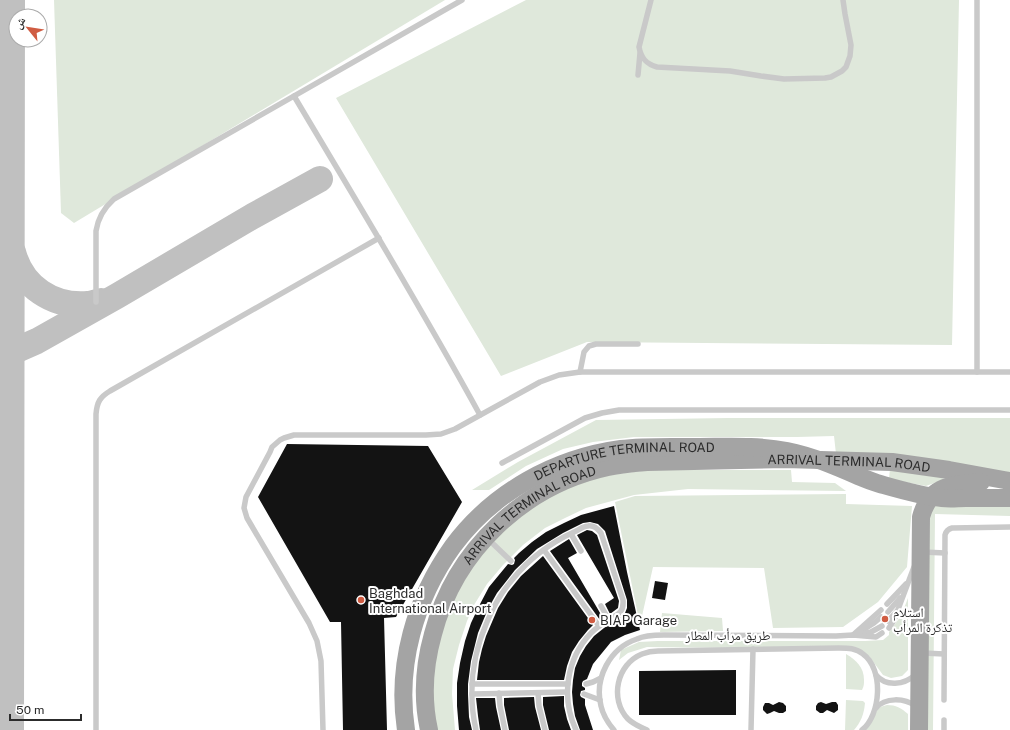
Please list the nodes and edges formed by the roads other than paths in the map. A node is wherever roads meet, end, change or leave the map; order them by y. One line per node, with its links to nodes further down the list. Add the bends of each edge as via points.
1 (462, 0): 7 (lane)
2 (651, 0): 5 (lane, via 640,41)
3 (843, 0): 5 (lane, via 851,45 850,56 846,67 831,77 784,79 657,67 646,62)
4 (977, 0): 12 (lane)
5 (640, 52): 6 (lane)
6 (638, 75)
7 (294, 96): 8 (lane); 9 (lane, via 108,204 100,216 96,231)
8 (380, 238): 15 (lane); 60 (lane, via 110,391 99,400 96,407)
9 (96, 302)
10 (638, 344): 11 (lane, via 589,346 584,352)
11 (580, 372): 12 (lane); 15 (lane, via 559,375 540,382)
12 (977, 372): 13 (lane)
13 (1010, 372)
14 (1010, 410): 16 (lane, via 615,411 593,415 577,422)
15 (480, 415): 61 (lane, via 455,429 433,435 289,436 272,447 248,492 244,502 247,518 317,641 321,661)
16 (502, 463)
17 (1007, 480): 21 (main road, ARRIVAL TERMINAL ROAD, via 892,462 786,459 628,464 589,472 551,488 500,522); 24 (main road, via 949,486 934,494 923,509 921,517)
18 (1010, 498): 62 (main road, DEPARTURE TERMINAL ROAD, bridge, via 944,498 911,493 878,484 801,454 771,448 629,448 598,453 550,469 528,480 490,507 459,539 435,574 418,612 408,647 404,681)
19 (1010, 527): 25 (lane, via 947,530)
20 (570, 534): 22 (lane); 23 (lane); 35 (lane, via 589,526 601,533 623,600 622,610)
21 (486, 537): 26 (lane); 63 (main road, ARRIVAL TERMINAL ROAD, via 455,579 435,626 425,677)
22 (544, 550): 37 (lane); 47 (lane, via 521,569 494,607 481,635)
23 (580, 551)
24 (920, 552): 25 (lane); 27 (lane); 44 (main road)
25 (944, 553): 43 (lane)
26 (511, 561)
27 (908, 581): 28 (lane); 29 (lane)
28 (903, 595): 31 (lane); 33 (lane)
29 (887, 604)
30 (601, 606): 35 (lane)
31 (898, 608): 36 (lane); 39 (lane)
32 (881, 610): 41 (lane)
33 (888, 612)
34 (881, 618): 41 (lane)
35 (609, 620): 37 (lane)
36 (888, 620)
37 (599, 626): 48 (lane, via 579,649)
38 (882, 626): 41 (lane, via 871,632)
39 (888, 628)
40 (882, 633): 41 (lane, طريق مرأب المطار, via 876,636)
41 (854, 635): 46 (lane, طريق مرأب المطار, via 646,636 628,642 614,654)
42 (753, 649): 45 (lane, via 854,649 868,658); 69 (lane, via 650,651 636,657 624,668 618,682 618,698 628,718); 70 (lane)
43 (944, 654): 44 (lane); 56 (lane)
44 (920, 661): 45 (lane, via 918,672 908,681 886,683); 58 (main road)
45 (876, 675): 57 (lane)
46 (601, 678): 49 (lane); 55 (lane, طريق مرأب المطار)
47 (472, 684): 48 (lane); 53 (lane)
48 (568, 684): 50 (lane)
49 (586, 684)
50 (567, 692): 52 (lane); 67 (lane, via 570,714)
51 (499, 693): 52 (lane); 53 (lane); 65 (lane)
52 (538, 693): 66 (lane)
53 (472, 694): 64 (lane)
54 (584, 694): 55 (lane)
55 (600, 700): 68 (lane, طريق مرأب المطار, via 604,715)
56 (944, 700)
57 (876, 708): 58 (lane, via 885,701 905,701 914,704); 71 (lane)
58 (920, 712): 72 (main road)
59 (944, 720): 73 (lane)
60 (96, 730)
61 (323, 730)
62 (406, 730)
63 (429, 730)
64 (476, 730)
65 (505, 730)
66 (545, 730)
67 (576, 730)
68 (614, 730)
69 (647, 730)
70 (751, 730)
71 (862, 730)
72 (920, 730)
73 (944, 730)

